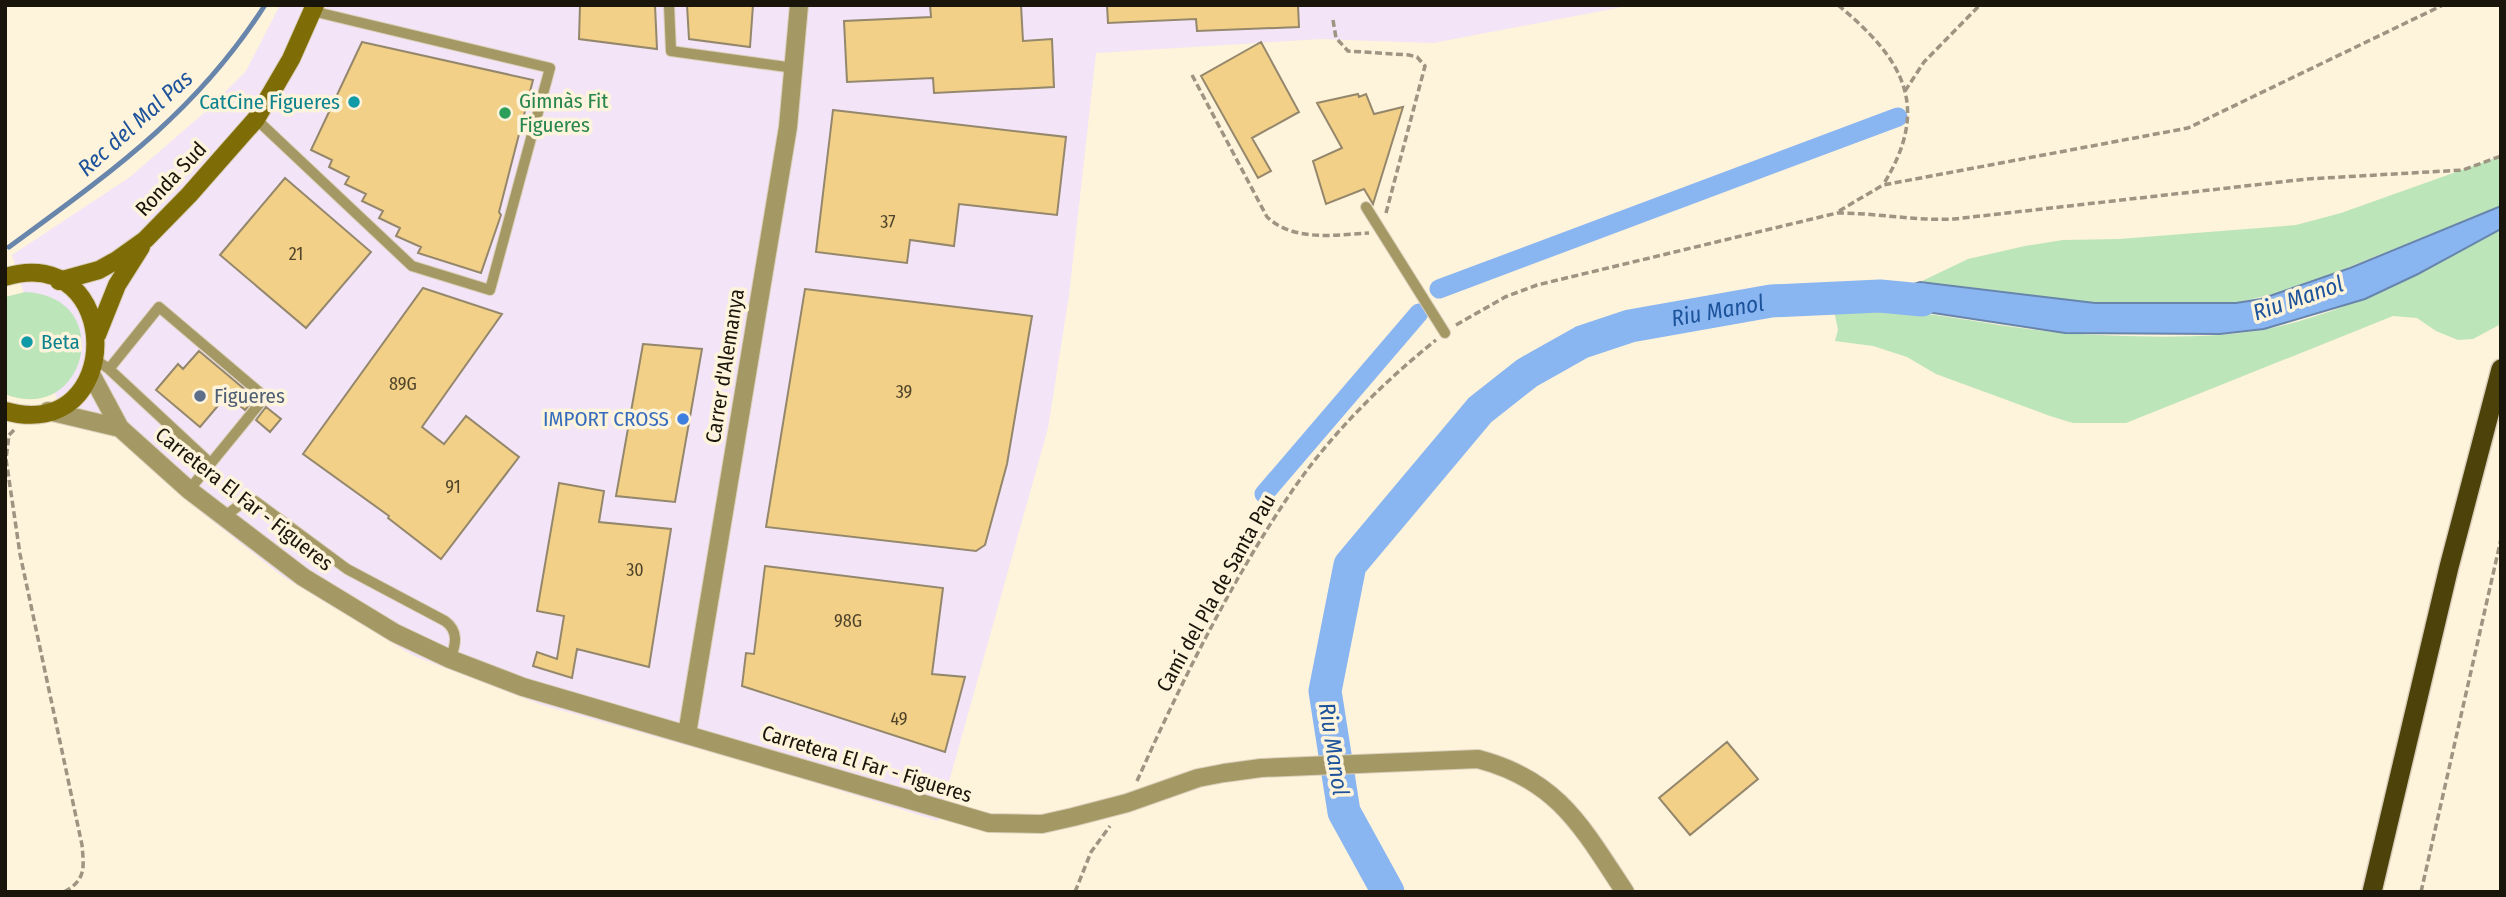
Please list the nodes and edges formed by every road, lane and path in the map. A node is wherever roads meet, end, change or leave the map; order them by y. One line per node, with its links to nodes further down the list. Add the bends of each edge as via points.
1 (669, 5): 8 (lane, via 671,51)
2 (799, 5): 8 (street, Carrer d'Alemanya)
3 (1838, 5): 10 (path, via 1891,57)
4 (1980, 5): 10 (path, via 1924,62)
5 (2443, 5): 13 (path, via 2188,128)
6 (314, 8): 11 (main road, Ronda Sud); 11 (lane, via 550,68 490,290 412,266)
7 (1333, 20): 16 (path, via 1336,38 1348,51 1409,55 1425,66)
8 (794, 68): 32 (street, Carrer d'Alemanya)
9 (1192, 75): 16 (path, via 1267,218 1310,235)
10 (1905, 91): 13 (path, via 1904,148)
11 (256, 118): 17 (main road, Ronda Sud)
12 (2501, 156): 15 (path, via 2463,170 2307,179 1954,219)
13 (1883, 186): 15 (path)
14 (1366, 207): 16 (lane)
15 (1838, 213): 20 (path, Camí del Pla de Santa Pau, via 1537,285)
16 (1381, 232): 20 (lane)
17 (145, 240): 19 (main road, Ronda Sud, via 99,270); 21 (main road, Ronda Sud, via 117,285)
18 (5, 277): 19 (main road, Ronda Sud, via 36,274)
19 (59, 281): 21 (main road, Ronda Sud, via 85,303)
20 (1445, 333): 33 (path, Camí del Pla de Santa Pau, via 1374,394 1291,492 1170,708)
21 (97, 335): 22 (main road, Ronda Sud)
22 (98, 367): 24 (main road, via 73,397); 26 (street, Carretera El Far - Figueres); 27 (lane); 27 (lane, via 159,307 264,397)
23 (2501, 369): 37 (highway)
24 (48, 411): 25 (main road); 26 (street, Carretera El Far - Figueres)
25 (9, 416): 34 (path, via 6,458 20,554 82,845 82,878)
26 (120, 428): 28 (street, Carretera El Far - Figueres)
27 (210, 463): 28 (lane)
28 (188, 490): 29 (street, Carretera El Far - Figueres)
29 (225, 516): 31 (street, Carretera El Far - Figueres, via 335,598); 31 (lane, via 245,501 255,501 347,569 445,621 455,636)
30 (2501, 539): 38 (path)
31 (450, 659): 32 (street, Carretera El Far - Figueres, via 523,687)
32 (687, 734): 33 (street, Carretera El Far - Figueres, via 989,823 1042,824)
33 (1127, 803): 35 (path, Camí del Pla de Santa Pau, via 1091,852); 36 (street, Carretera El Far - Figueres, via 1198,778 1261,768 1478,759 1509,767 1552,794 1591,840)
34 (64, 892)
35 (1075, 892)
36 (1625, 892)
37 (2372, 892)
38 (2421, 892)

